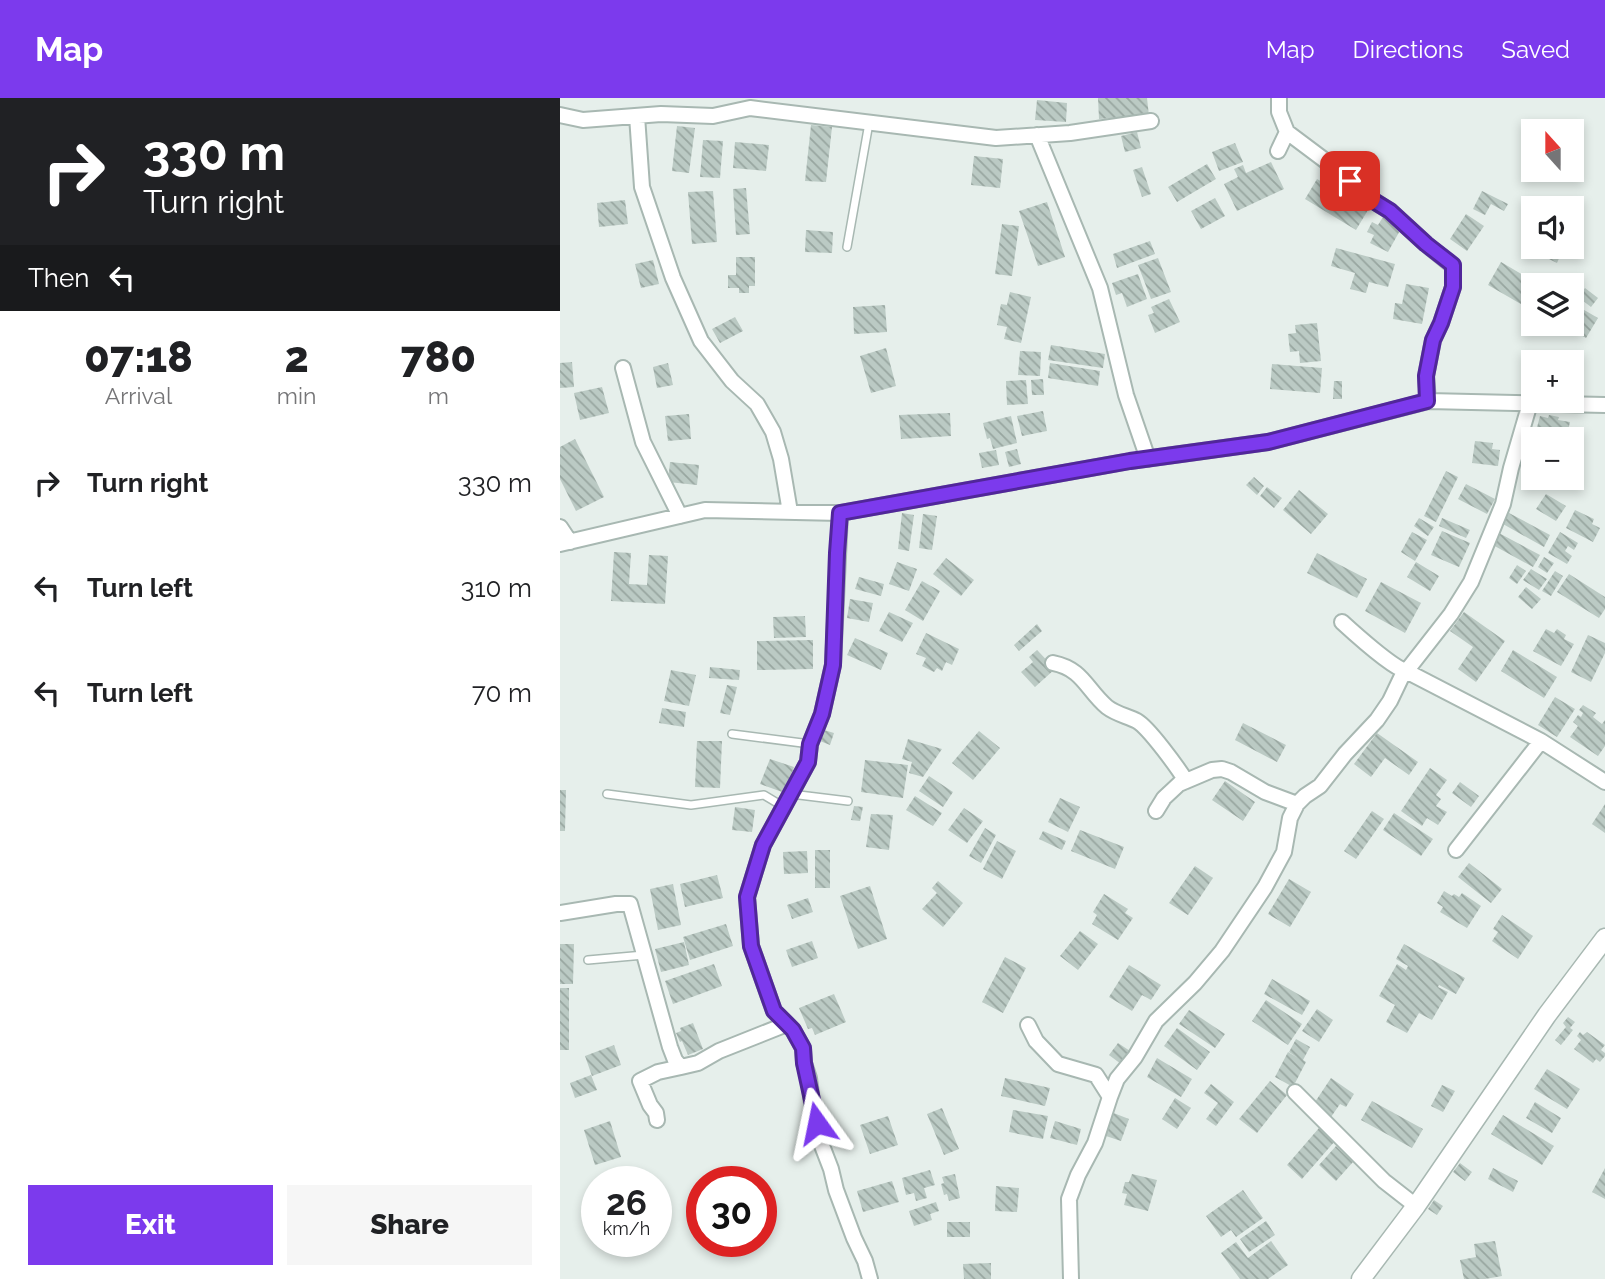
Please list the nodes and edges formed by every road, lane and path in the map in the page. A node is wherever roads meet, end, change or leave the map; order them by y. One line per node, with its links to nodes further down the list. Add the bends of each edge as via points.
1 (1279, 98): 7 (street)
2 (757, 104): 4 (street, via 713,117); 6 (street)
3 (560, 115): 4 (street, via 583,120)
4 (637, 116): 18 (street, via 642,187 673,278 701,341 757,404 772,432)
5 (1151, 121): 8 (street)
6 (869, 123): 8 (street, via 996,138); 10 (lane)
7 (1287, 132): 9 (street); 12 (street, via 1453,265 1453,287 1433,340 1426,376)
8 (1037, 135): 17 (street, via 1100,288 1126,395)
9 (1278, 150)
10 (847, 247)
11 (623, 368): 20 (street, via 643,442)
12 (1427, 401): 13 (street); 17 (street, via 1268,442)
13 (1521, 403)
14 (1584, 404): 15 (street)
15 (1605, 405)
16 (1527, 413): 25 (street, via 1503,504 1471,582)
17 (1148, 459): 19 (street)
18 (790, 512): 19 (street); 20 (street, via 705,510)
19 (840, 513): 28 (street, via 833,665)
20 (680, 516): 22 (street)
21 (560, 527): 22 (street)
22 (565, 543)
23 (1342, 622): 25 (street)
24 (1053, 663): 29 (street, via 1078,674 1112,711 1146,727)
25 (1406, 671): 27 (street); 34 (street, via 1377,720 1320,786)
26 (732, 734): 28 (lane)
27 (1541, 741): 30 (street); 36 (street)
28 (810, 744): 32 (street, via 808,762)
29 (1185, 781): 34 (street, via 1222,769); 35 (street, via 1169,792)
30 (1605, 782)
31 (607, 794): 32 (lane, via 691,805 764,795)
32 (787, 800): 33 (lane); 41 (street, via 763,845 747,897 751,946 774,1011)
33 (849, 801)
34 (1297, 804): 45 (street, via 1284,852 1265,887 1222,951 1156,1021)
35 (1157, 811)
36 (1456, 850)
37 (560, 913): 39 (street, via 630,904)
38 (1605, 938): 47 (street)
39 (645, 955): 40 (lane); 43 (street, via 670,1046)
40 (588, 960)
41 (787, 1024): 43 (street); 48 (street, via 803,1048 821,1143)
42 (1028, 1025): 45 (street, via 1035,1041 1058,1064 1096,1075)
43 (681, 1067): 46 (street, via 640,1081)
44 (1295, 1092): 47 (street, via 1384,1181)
45 (1110, 1097): 49 (street, via 1069,1199)
46 (657, 1120)
47 (1416, 1206): 50 (street)
48 (870, 1279)
49 (1072, 1279)
50 (1362, 1279)

